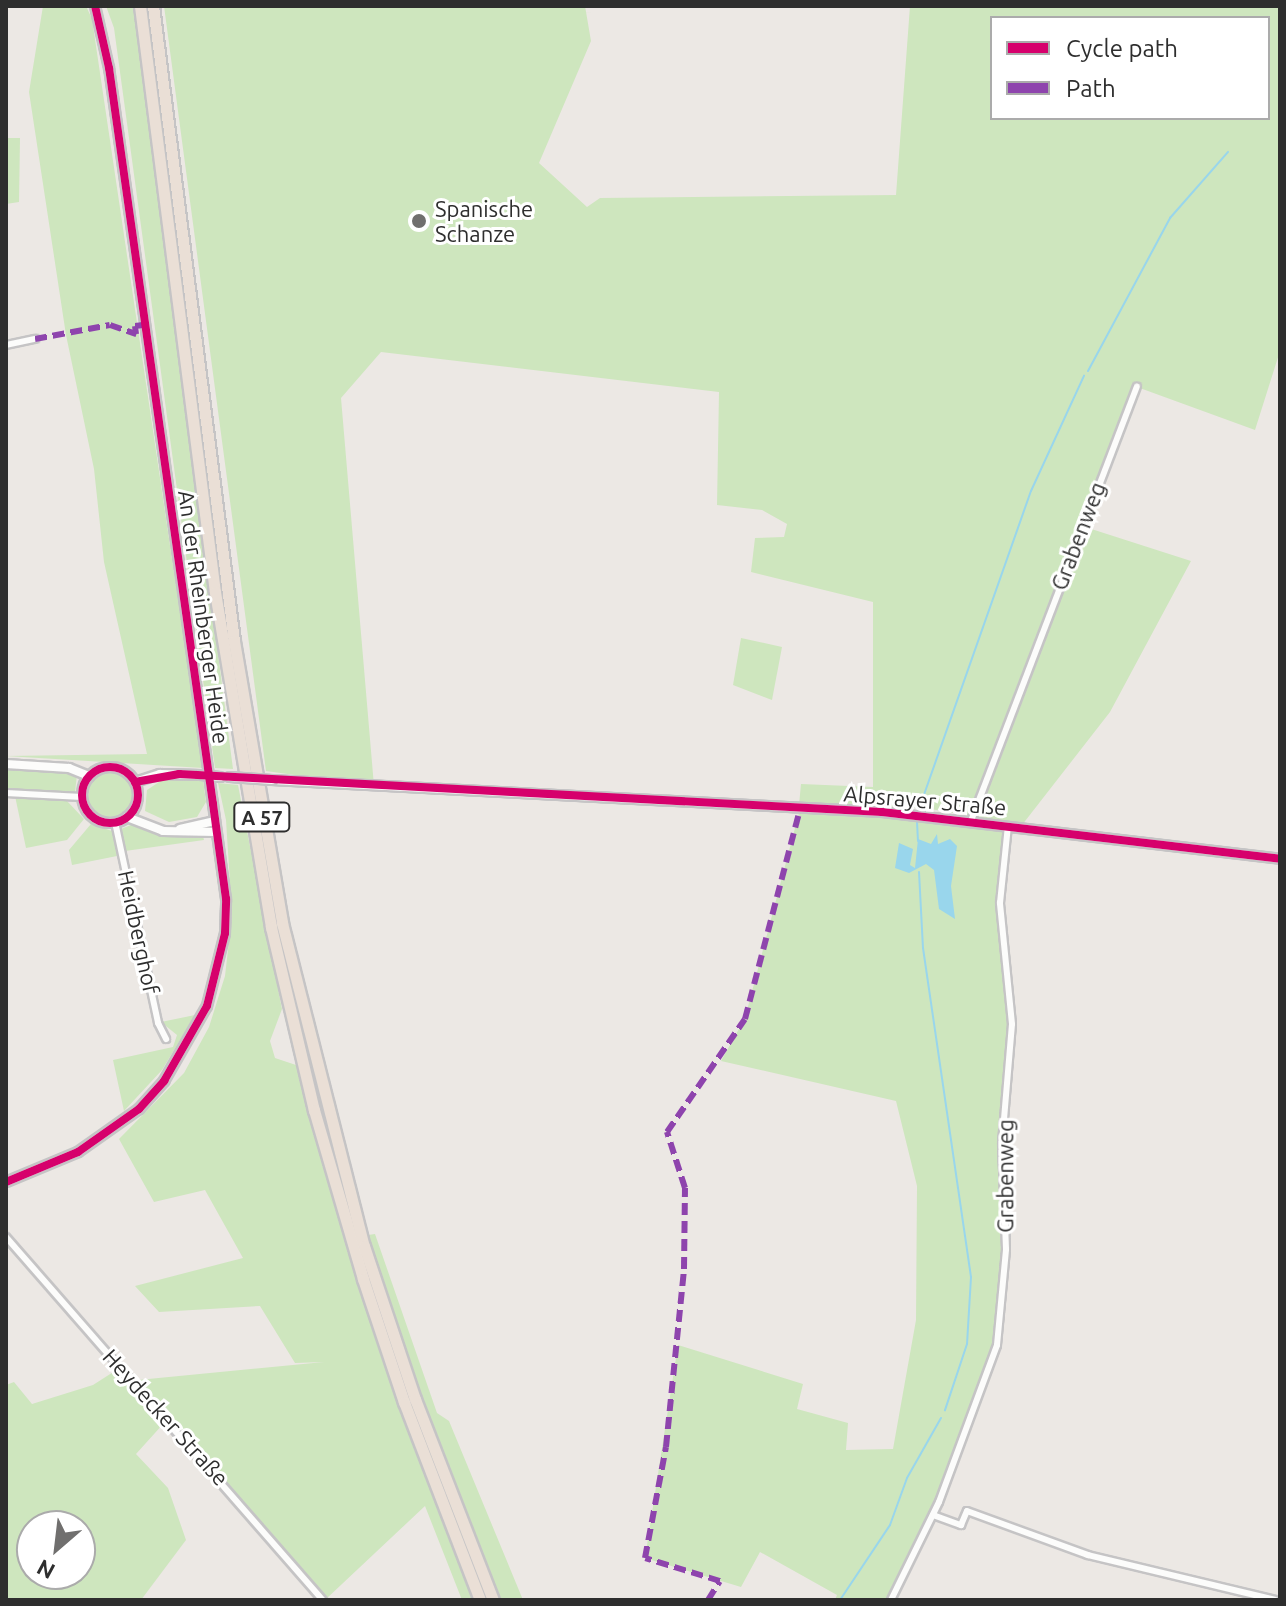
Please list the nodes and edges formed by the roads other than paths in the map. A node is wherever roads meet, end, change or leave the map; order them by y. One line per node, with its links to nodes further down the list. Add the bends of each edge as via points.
1 (95, 6): 14 (street, An der Rheinberger Heide, via 109,68)
2 (140, 6): 25 (highway, A 57, via 215,592 271,927 314,1110 363,1279)
3 (153, 6): 26 (highway, A 57, via 230,614 282,923 364,1246 420,1414)
4 (35, 339): 5 (street)
5 (6, 345)
6 (1137, 387): 15 (street, Grabenweg)
7 (6, 764): 8 (street, Alpsrayer Straße, via 69,768)
8 (89, 776): 9 (street, Alpsrayer Straße, via 116,767); 11 (street)
9 (135, 782): 12 (street); 15 (street, Alpsrayer Straße, bridge, via 160,774 201,775)
10 (6, 793): 11 (street)
11 (82, 797): 16 (street, via 92,816)
12 (134, 808): 13 (street); 14 (street, via 149,822 170,829)
13 (127, 817): 16 (street); 18 (street, via 163,831)
14 (215, 821): 18 (street, An der Rheinberger Heide)
15 (971, 821): 17 (street, Alpsrayer Straße)
16 (115, 822): 20 (street, Heidberghof, via 158,1023)
17 (1008, 826): 19 (street, Alpsrayer Straße); 23 (street, Grabenweg, via 1000,903 1012,1024 1002,1143 1006,1249 997,1345)
18 (216, 832): 21 (street, An der Rheinberger Heide, via 226,899 220,968 181,1058 139,1109 106,1134)
19 (1280, 859)
20 (166, 1039)
21 (6, 1182)
22 (6, 1237): 24 (street, Heydecker Straße)
23 (933, 1515): 27 (street, Grabenweg); 28 (street, via 961,1525 967,1511 1088,1555)
24 (323, 1600)
25 (480, 1600)
26 (493, 1600)
27 (891, 1600)
28 (1275, 1600)

